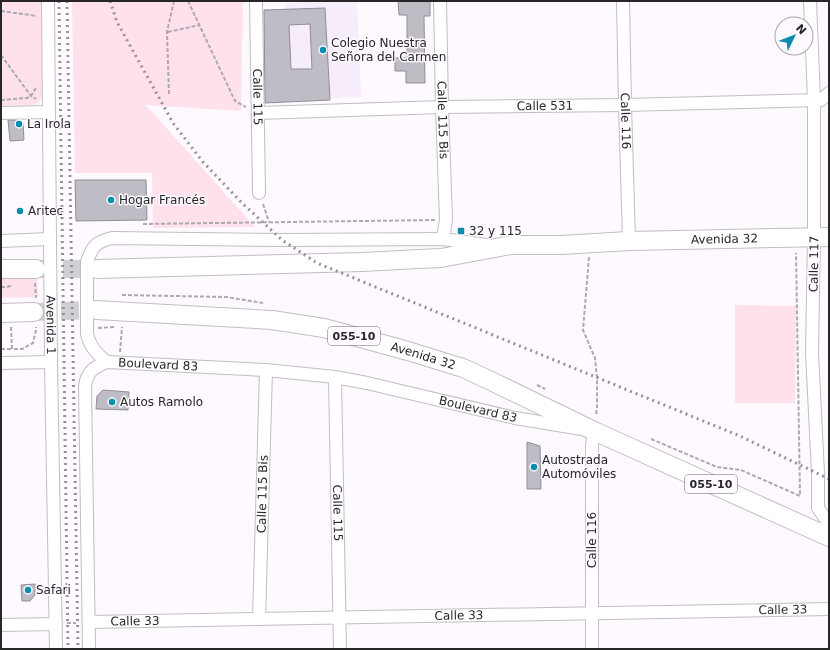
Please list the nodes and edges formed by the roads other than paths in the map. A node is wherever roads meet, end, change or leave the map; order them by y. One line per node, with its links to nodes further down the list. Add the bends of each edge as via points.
1 (48, 1): 9 (street, Avenida 1)
2 (256, 1): 11 (street, Calle 115)
3 (440, 1): 8 (street, Calle 115 Bis)
4 (623, 1): 7 (street, Calle 116)
5 (810, 1): 6 (street, Calle 117)
6 (823, 100): 7 (street, Calle 531); 13 (street, Calle 117)
7 (624, 106): 8 (street, Calle 531); 17 (street, Calle 116)
8 (442, 107): 11 (street, Calle 531); 15 (street, Calle 115 Bis, via 446,220)
9 (49, 112): 10 (street); 14 (street, Avenida 1)
10 (1, 113)
11 (258, 113): 12 (street, Calle 115)
12 (259, 193)
13 (822, 237): 17 (highway, Avenida 32); 31 (street, Calle 117, via 812,354 818,508)
14 (50, 239): 16 (street); 25 (street, Avenida 1)
15 (443, 239): 18 (street, Avenida 32); 26 (street, Avenida 32, via 102,240 90,252 87,262 87,333 91,347)
16 (1, 241)
17 (629, 241): 18 (highway, Avenida 32)
18 (501, 247): 21 (highway, Avenida 32, via 441,258)
19 (1, 269): 20 (highway)
20 (36, 269)
21 (97, 269)
22 (96, 310): 30 (highway, Avenida 32 / 055-10, via 272,320 324,328 463,368)
23 (34, 312): 24 (highway)
24 (1, 313)
25 (51, 362): 27 (street); 38 (street, Avenida 1)
26 (107, 362): 28 (street, Boulevard 83); 37 (street, via 90,372 85,386)
27 (1, 364)
28 (266, 370): 29 (street, Boulevard 83); 36 (street, Calle 115 Bis)
29 (335, 377): 30 (street, Boulevard 83, via 515,418); 35 (street, Calle 115)
30 (594, 431): 32 (highway, Boulevard 83 / 055-10); 34 (street, Calle 116)
31 (829, 524)
32 (829, 537)
33 (829, 609): 34 (street, Calle 33)
34 (592, 613): 35 (street, Calle 33); 43 (street, Calle 116)
35 (339, 618): 36 (street, Calle 33); 42 (street, Calle 115)
36 (259, 619): 37 (street, Calle 33)
37 (89, 622): 41 (street)
38 (56, 624): 39 (street); 40 (street, Avenida 1)
39 (1, 625)
40 (56, 649)
41 (89, 649)
42 (340, 649)
43 (592, 649)

